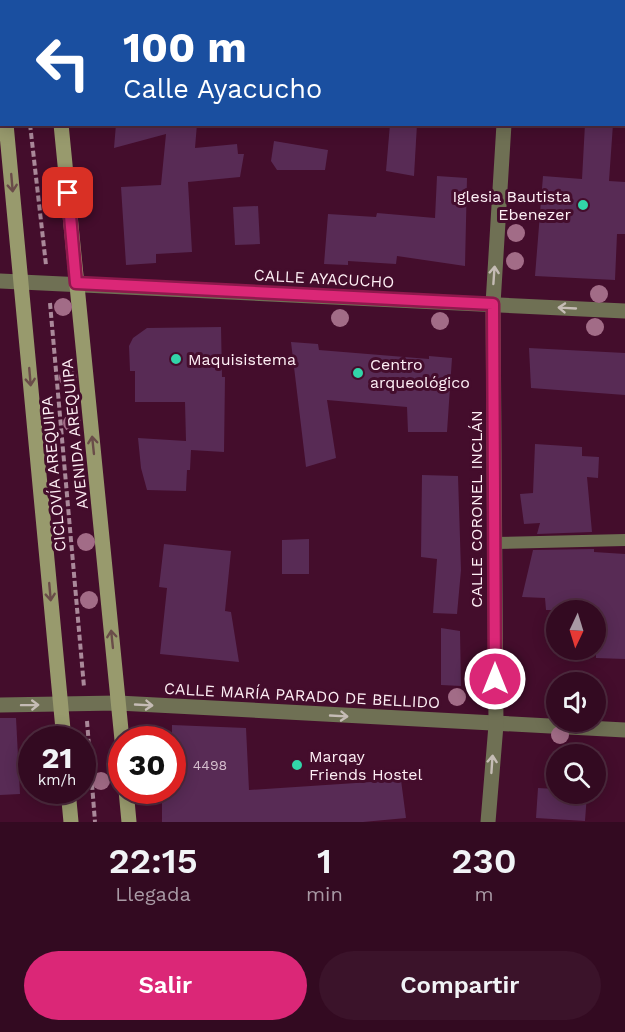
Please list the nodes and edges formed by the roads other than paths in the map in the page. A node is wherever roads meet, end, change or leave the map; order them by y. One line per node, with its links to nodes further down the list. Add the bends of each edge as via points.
1 (6, 126): 5 (main road, one-way to 5)
2 (61, 126): 6 (main road, AVENIDA AREQUIPA)
3 (504, 126): 7 (street, CALLE CORONEL INCLÁN, one-way to 3)
4 (0, 281): 5 (street, CALLE AYACUCHO)
5 (21, 281): 6 (street, CALLE AYACUCHO); 13 (main road, one-way to 13)
6 (76, 283): 7 (street, CALLE AYACUCHO); 11 (main road, AVENIDA AREQUIPA, one-way to 6)
7 (493, 304): 8 (street, CALLE AYACUCHO, one-way to 7); 10 (street, CALLE CORONEL INCLÁN)
8 (625, 311)
9 (625, 540): 10 (lane)
10 (494, 543): 14 (street, CALLE CORONEL INCLÁN)
11 (118, 703): 13 (street, CALLE MARÍA PARADO DE BELLIDO); 14 (street, CALLE MARÍA PARADO DE BELLIDO, one-way to 14); 16 (main road, AVENIDA AREQUIPA)
12 (0, 705): 13 (street, CALLE MARÍA PARADO DE BELLIDO, one-way to 13)
13 (60, 705): 15 (main road)
14 (495, 724): 17 (street, CALLE MARÍA PARADO DE BELLIDO); 22 (street, CALLE CORONEL INCLÁN, one-way to 14)
15 (62, 726)
16 (120, 726)
17 (625, 730)
18 (69, 804): 20 (main road)
19 (127, 804): 21 (main road)
20 (71, 822)
21 (129, 822)
22 (488, 822)

